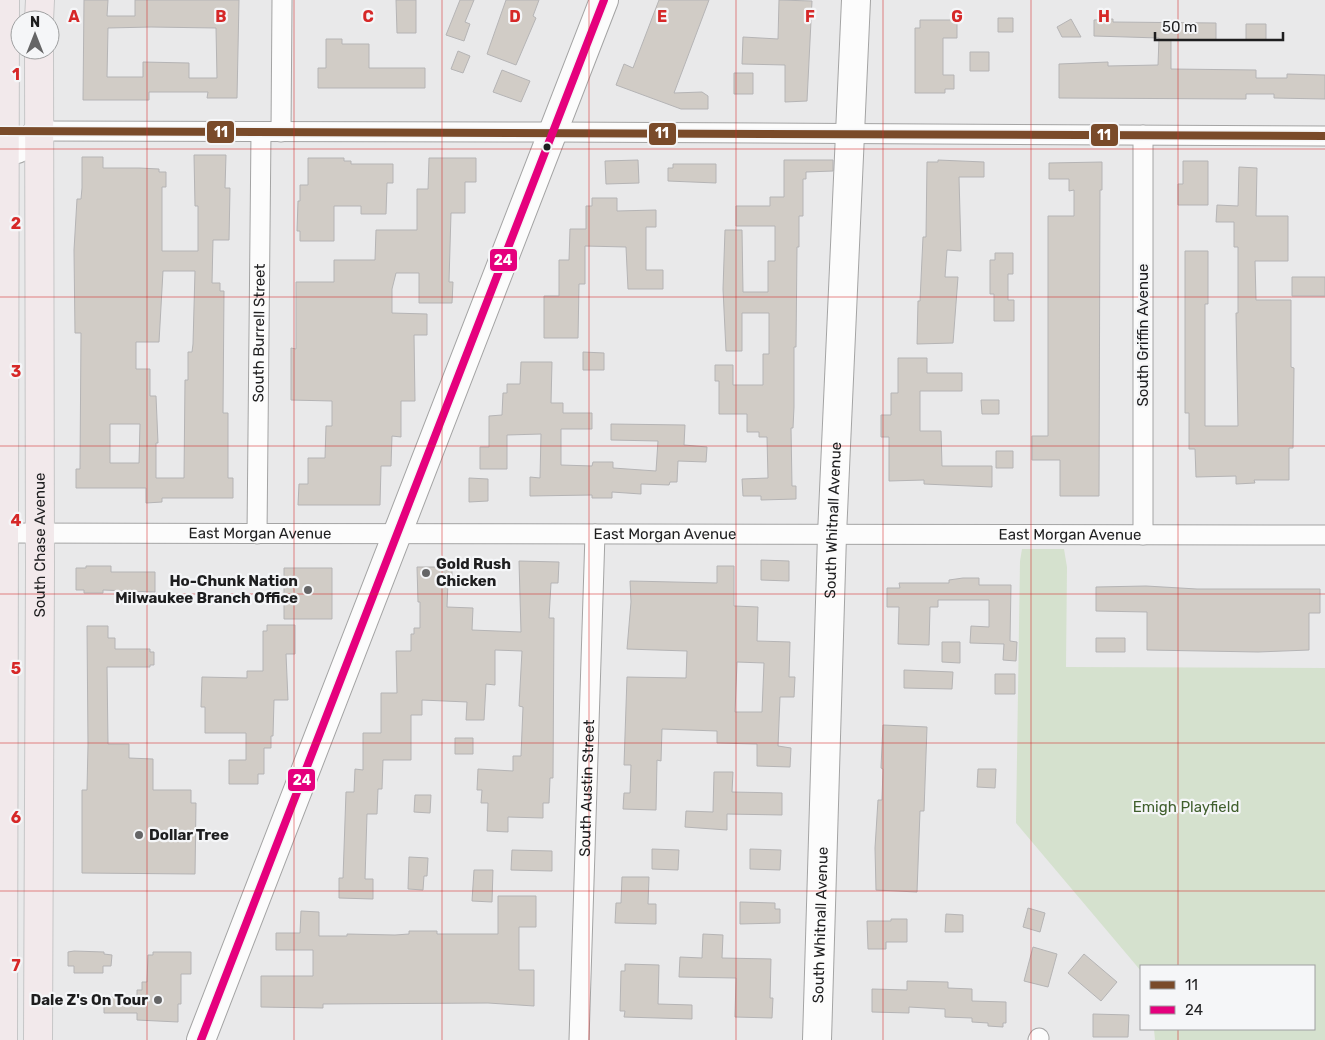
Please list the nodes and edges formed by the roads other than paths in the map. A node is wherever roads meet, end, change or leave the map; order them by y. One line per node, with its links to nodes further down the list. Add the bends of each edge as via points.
1 (5, 0): 13 (main road)
2 (282, 0): 8 (street)
3 (604, 0): 9 (street)
4 (856, 0): 10 (street, South Whitnall Avenue)
5 (39, 60): 6 (main road, South Chase Avenue)
6 (38, 131): 7 (street); 13 (street, via 29,144 16,150); 16 (main road, South Chase Avenue)
7 (261, 132): 8 (street); 17 (street, South Burrell Street)
8 (281, 132): 9 (street)
9 (553, 132): 10 (street); 18 (street)
10 (849, 134): 11 (street); 20 (street, South Whitnall Avenue)
11 (1143, 135): 12 (street); 21 (street, South Griffin Avenue)
12 (1325, 136)
13 (2, 141): 14 (main road)
14 (2, 196): 15 (main road)
15 (2, 534): 16 (street, East Morgan Avenue); 23 (main road)
16 (40, 534): 17 (street, East Morgan Avenue); 24 (main road, South Chase Avenue)
17 (257, 534): 18 (street, East Morgan Avenue)
18 (398, 534): 19 (street, East Morgan Avenue); 27 (street)
19 (595, 534): 20 (street, East Morgan Avenue); 28 (street, South Austin Street)
20 (832, 535): 21 (street, East Morgan Avenue); 29 (street, South Whitnall Avenue)
21 (1143, 535): 22 (street, East Morgan Avenue)
22 (1325, 535)
23 (3, 917): 24 (main road); 25 (main road)
24 (40, 917): 26 (main road, South Chase Avenue)
25 (3, 1040)
26 (38, 1040)
27 (201, 1040)
28 (579, 1040)
29 (817, 1040)

